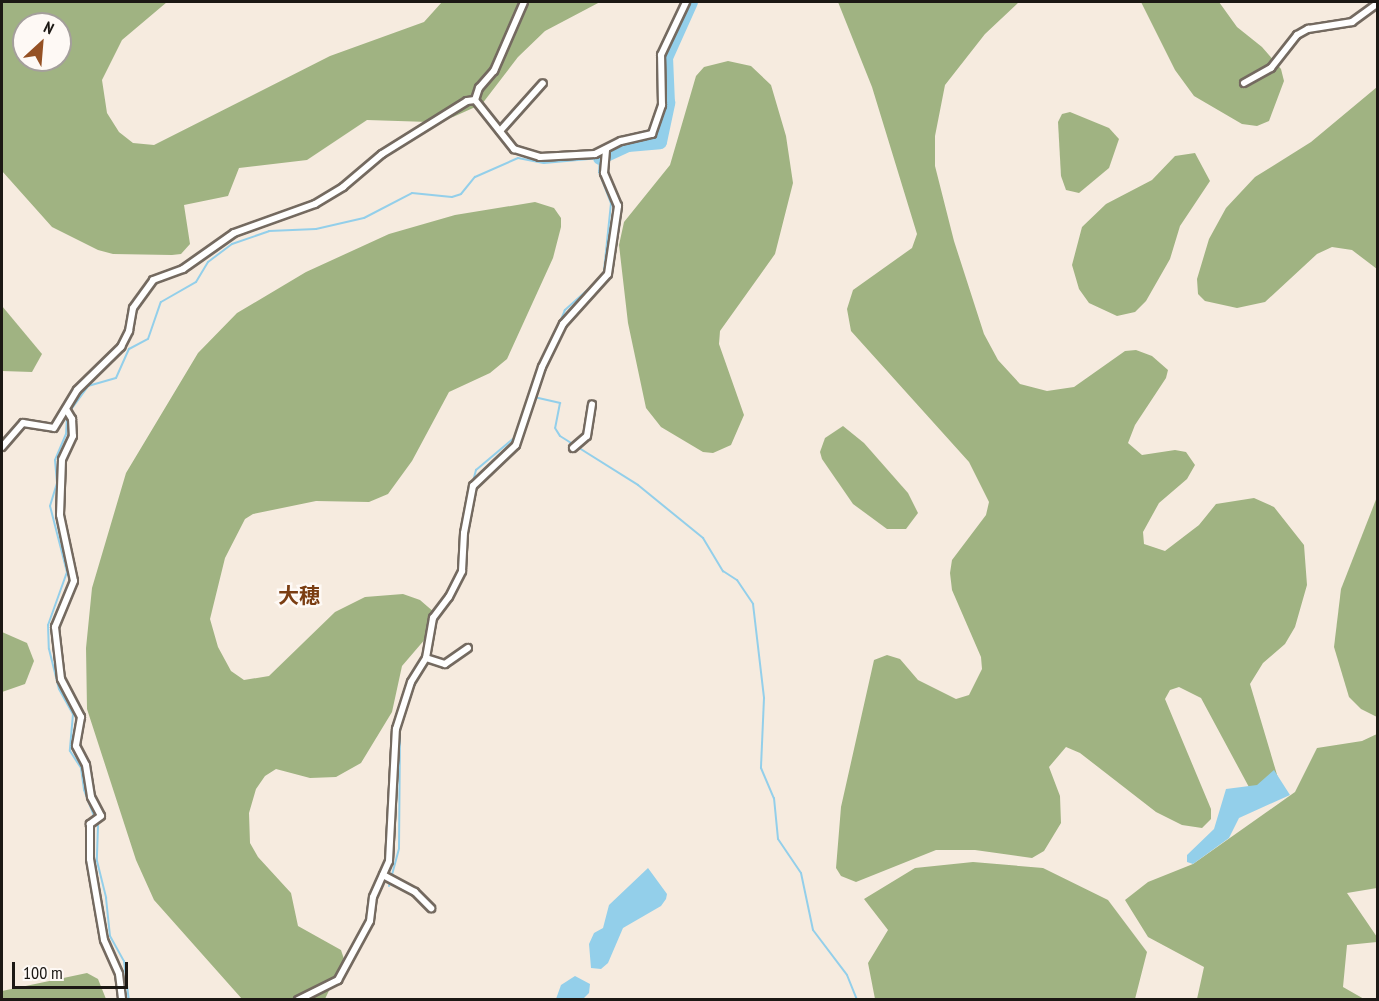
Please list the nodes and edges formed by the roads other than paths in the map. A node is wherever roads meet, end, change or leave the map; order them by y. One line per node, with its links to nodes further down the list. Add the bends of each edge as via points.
1 (524, 2): 6 (street, via 494,72)
2 (686, 2): 8 (street, via 661,55 662,105 657,127 644,137 621,141)
3 (1377, 3): 5 (street, via 1352,22 1308,29 1297,35 1271,68)
4 (543, 83): 7 (street)
5 (1244, 83)
6 (475, 100): 7 (street); 10 (street, via 456,107 382,154 343,187 315,204 234,233 183,269 153,280 133,308 121,347 77,390)
7 (500, 131): 8 (street, via 514,149 540,158 570,158)
8 (606, 149): 14 (street, via 604,173 618,206 608,274 563,324 542,367 516,446 473,486 462,571 449,597 432,618)
9 (592, 404): 12 (street, via 587,436)
10 (66, 409): 11 (street, via 54,428 23,423); 17 (street, via 72,419 73,436 62,460 60,515 74,580 55,627 62,680 81,717 76,746 87,765 89,789 101,816 90,824 90,859 104,940 119,974)
11 (2, 447)
12 (573, 448)
13 (468, 648): 14 (street, via 445,664)
14 (426, 658): 15 (street, via 411,682 394,735 396,788 389,861)
15 (383, 875): 16 (street, via 415,892); 18 (street, via 373,897 370,921 343,973 338,980)
16 (431, 909)
17 (122, 999)
18 (297, 999)

